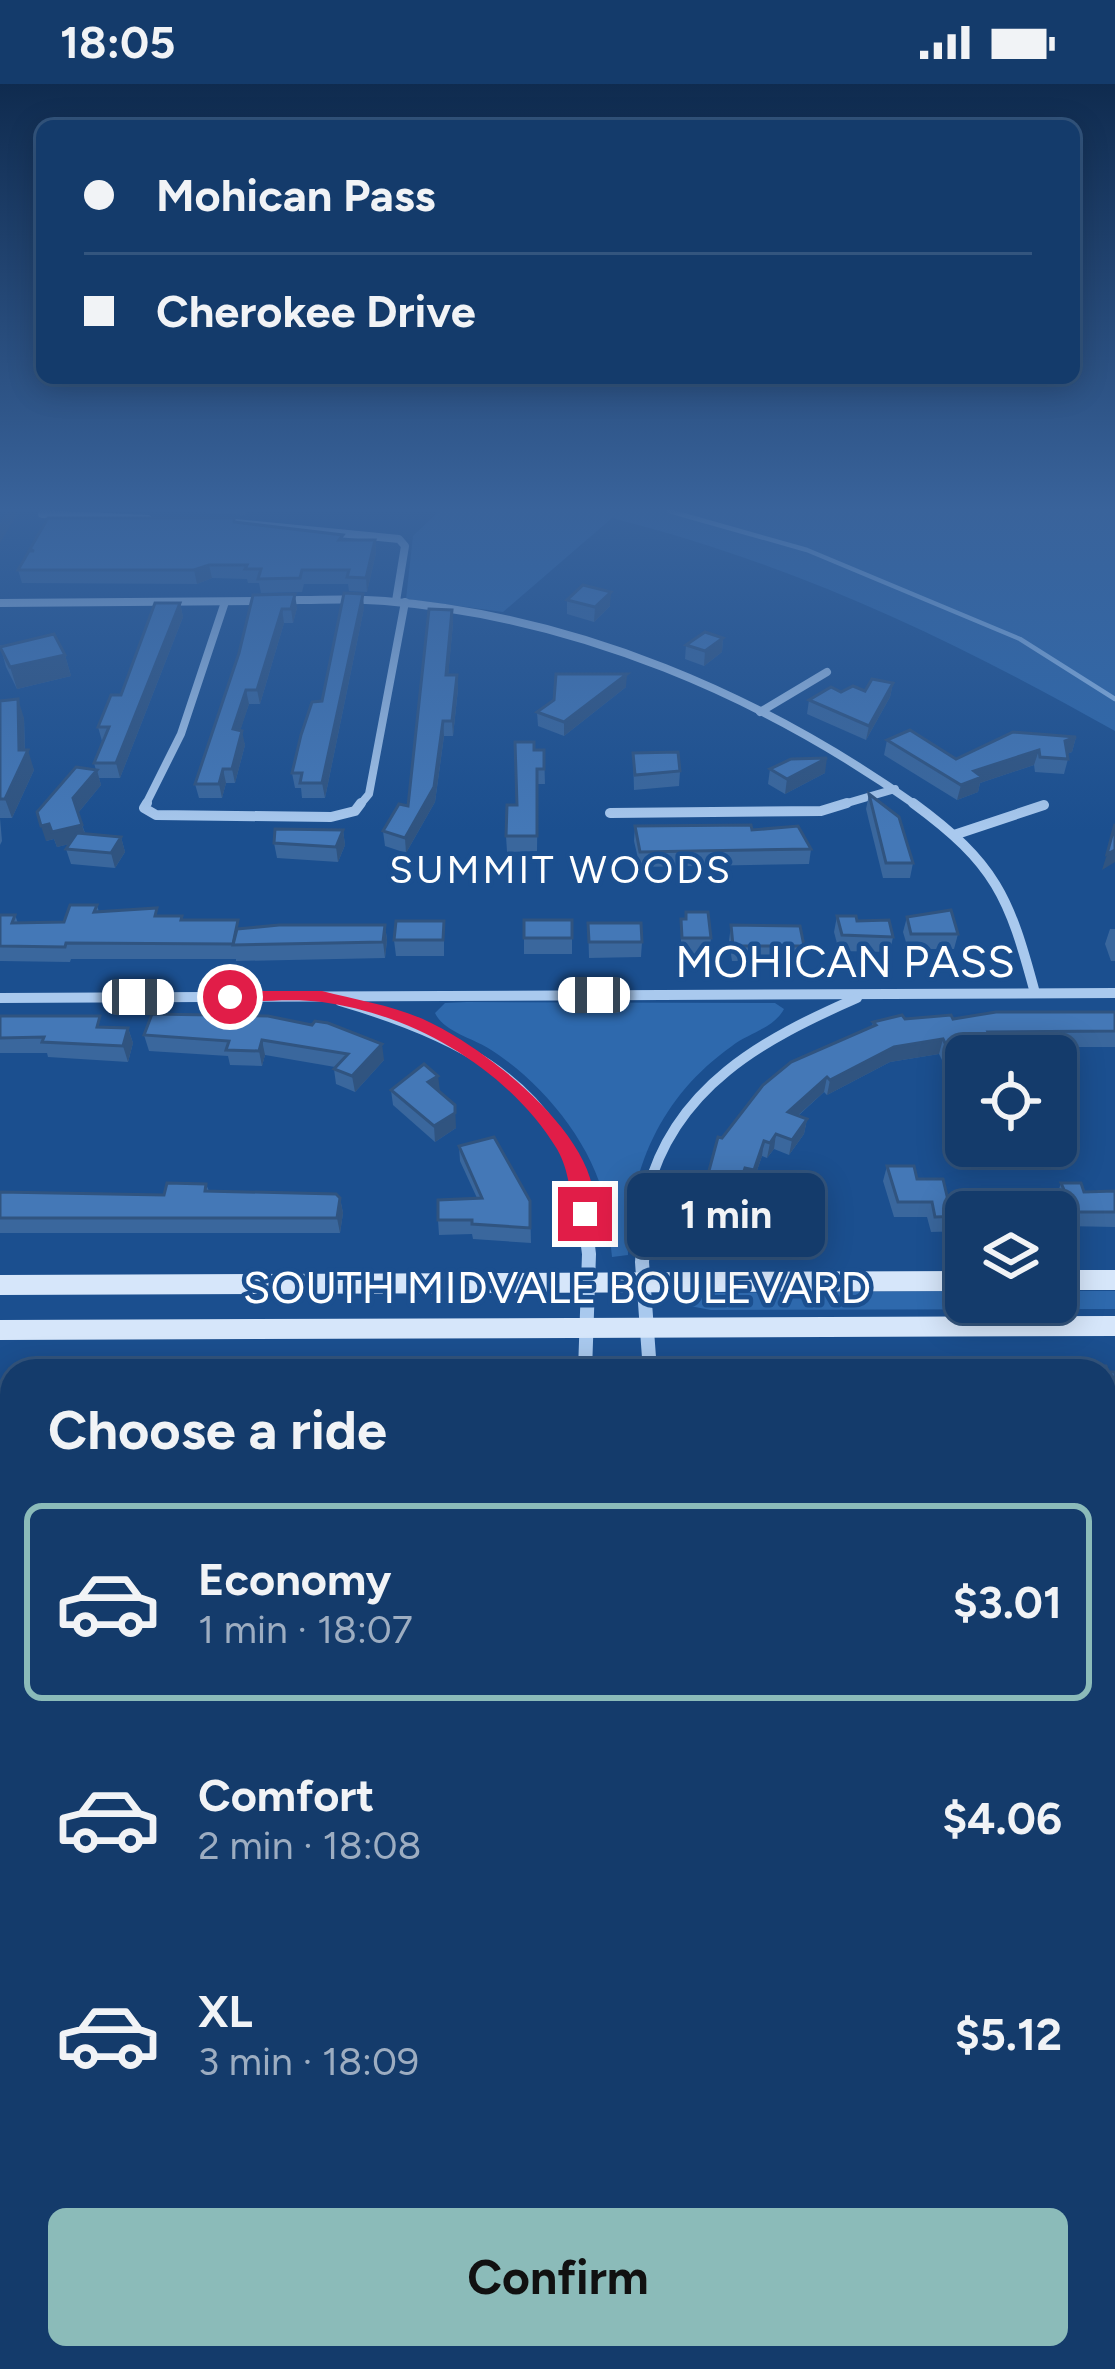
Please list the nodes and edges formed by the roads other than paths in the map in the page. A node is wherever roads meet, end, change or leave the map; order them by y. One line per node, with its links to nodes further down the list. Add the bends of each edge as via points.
1 (220, 618): 2 (street, via 144,808 173,818 356,811 369,794)
2 (398, 618)
3 (504, 618): 5 (street, via 641,661)
4 (827, 672): 5 (street)
5 (760, 712): 6 (street)
6 (895, 789): 8 (street, via 821,811); 9 (street)
7 (1044, 805): 9 (street)
8 (610, 813)
9 (954, 835): 11 (street, via 998,883)
10 (1115, 993): 11 (street, MOHICAN PASS)
11 (1035, 994): 12 (street, MOHICAN PASS)
12 (866, 995): 13 (street, MOHICAN PASS); 18 (street, via 804,1020 695,1094 646,1192)
13 (322, 996): 14 (street, MOHICAN PASS); 19 (street, via 418,1023 515,1086 565,1147 581,1186)
14 (0, 998)
15 (1077, 1280): 16 (main road)
16 (1115, 1280)
17 (945, 1281): 18 (main road, SOUTH MIDVALE BOULEVARD)
18 (643, 1282): 19 (main road, SOUTH MIDVALE BOULEVARD); 22 (street)
19 (587, 1283): 20 (main road, SOUTH MIDVALE BOULEVARD); 24 (street)
20 (0, 1285)
21 (1115, 1326): 22 (main road, SOUTH MIDVALE BOULEVARD)
22 (647, 1329): 24 (main road, SOUTH MIDVALE BOULEVARD); 26 (street)
23 (0, 1330): 24 (main road, SOUTH MIDVALE BOULEVARD)
24 (586, 1330): 25 (street)
25 (586, 1359)
26 (649, 1359)

